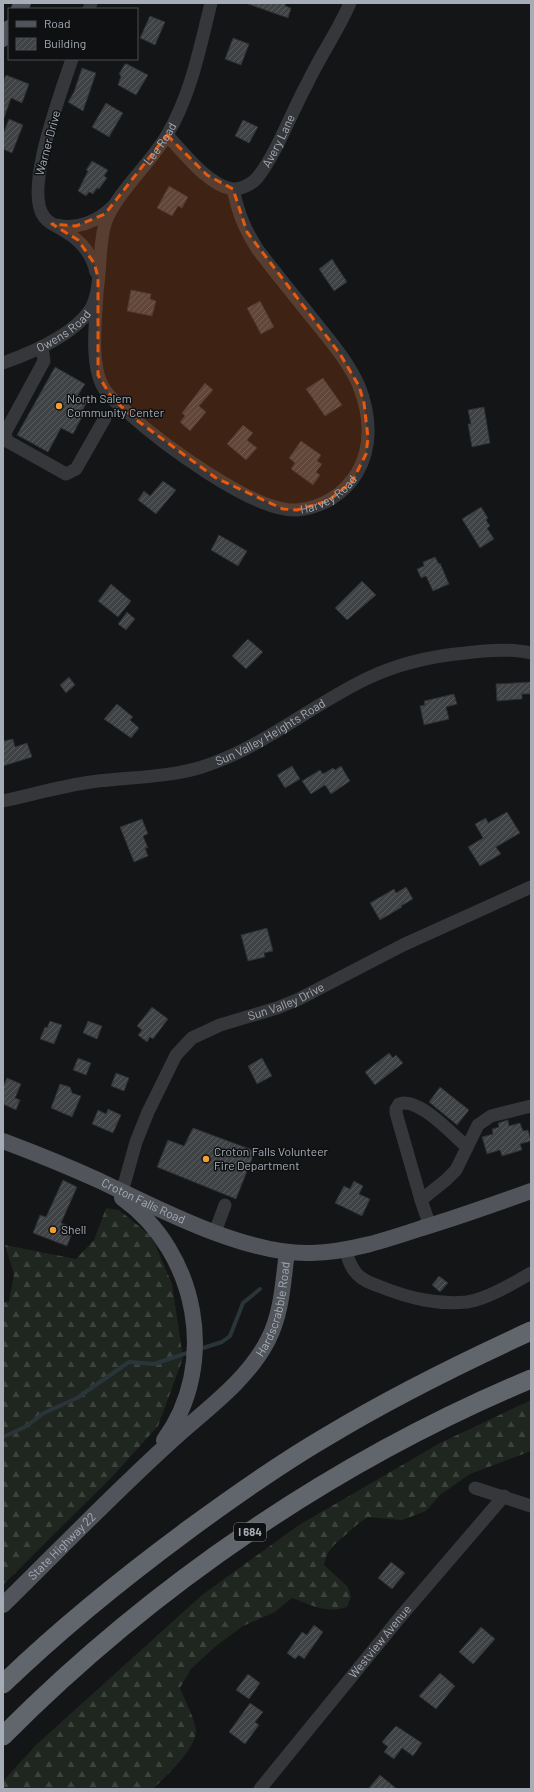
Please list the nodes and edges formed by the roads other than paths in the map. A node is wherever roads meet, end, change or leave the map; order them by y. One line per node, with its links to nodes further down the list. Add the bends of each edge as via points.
1 (212, 3): 8 (street, Lee Road, via 193,75)
2 (350, 3): 4 (street, Avery Lane)
3 (359, 3): 4 (street)
4 (343, 20): 9 (street, Avery Lane, via 316,65 263,170 256,180)
5 (8, 30): 6 (main road)
6 (3, 39)
7 (72, 60): 11 (street, Warner Drive, via 37,182 40,207 44,217)
8 (167, 135): 9 (street, via 207,175); 10 (street, Lee Road)
9 (233, 189): 13 (street, Harvey Road, via 241,221 258,250 340,354 358,386 368,422 366,454 352,482 342,492 313,507 283,509 243,493 162,441 112,398 103,387 96,360)
10 (119, 200): 11 (street, via 105,214 91,222 63,227); 12 (street, Lee Road, via 106,223)
11 (52, 224): 12 (street, Warner Drive, via 78,240 88,251)
12 (98, 278): 13 (street, Owens Road)
13 (97, 293): 14 (street, Owens Road, via 83,318)
14 (42, 347): 15 (street, Owens Road); 16 (street, via 44,361 5,433 7,441 66,474 76,469)
15 (3, 363)
16 (105, 418)
17 (531, 652): 18 (street, Sun Valley Heights Road, via 502,650 450,654 392,668 366,679 254,745 225,759 171,773 84,783)
18 (3, 801)
19 (531, 888): 25 (street, Sun Valley Drive, via 410,941 299,999 220,1025 192,1038 176,1055 148,1112 136,1142)
20 (531, 1106): 22 (street, via 491,1116 478,1125)
21 (3, 1141): 23 (main road, Croton Falls Road)
22 (467, 1147): 26 (street, via 456,1170); 26 (street, via 422,1108 409,1102 399,1104 396,1113)
23 (97, 1180): 25 (main road, Croton Falls Road); 36 (main road, via 145,1217 160,1234 182,1273 190,1298 195,1330 193,1368 184,1404 170,1431)
24 (531, 1191): 28 (main road, Hardscrabble Road)
25 (122, 1192): 29 (main road, Croton Falls Road)
26 (421, 1200): 28 (street)
27 (224, 1204): 29 (street)
28 (430, 1226): 30 (main road, Hardscrabble Road)
29 (215, 1232): 31 (main road, Croton Falls Road)
30 (345, 1249): 31 (main road, Hardscrabble Road, via 310,1253); 32 (street, via 352,1268 370,1283 408,1298 425,1301 468,1302 491,1294)
31 (287, 1252): 36 (main road, Hardscrabble Road, via 275,1325 259,1355 230,1388 167,1444)
32 (531, 1273)
33 (531, 1331): 40 (highway, via 408,1390 325,1437 253,1484 108,1592)
34 (531, 1379): 41 (highway, I 684, via 389,1448 308,1494 231,1545 119,1630)
35 (475, 1488): 37 (street)
36 (121, 1490): 39 (main road, State Highway 22)
37 (504, 1496): 38 (street); 42 (street, Westview Avenue, via 401,1616)
38 (531, 1506)
39 (3, 1605)
40 (3, 1684)
41 (3, 1736)
42 (260, 1789)

